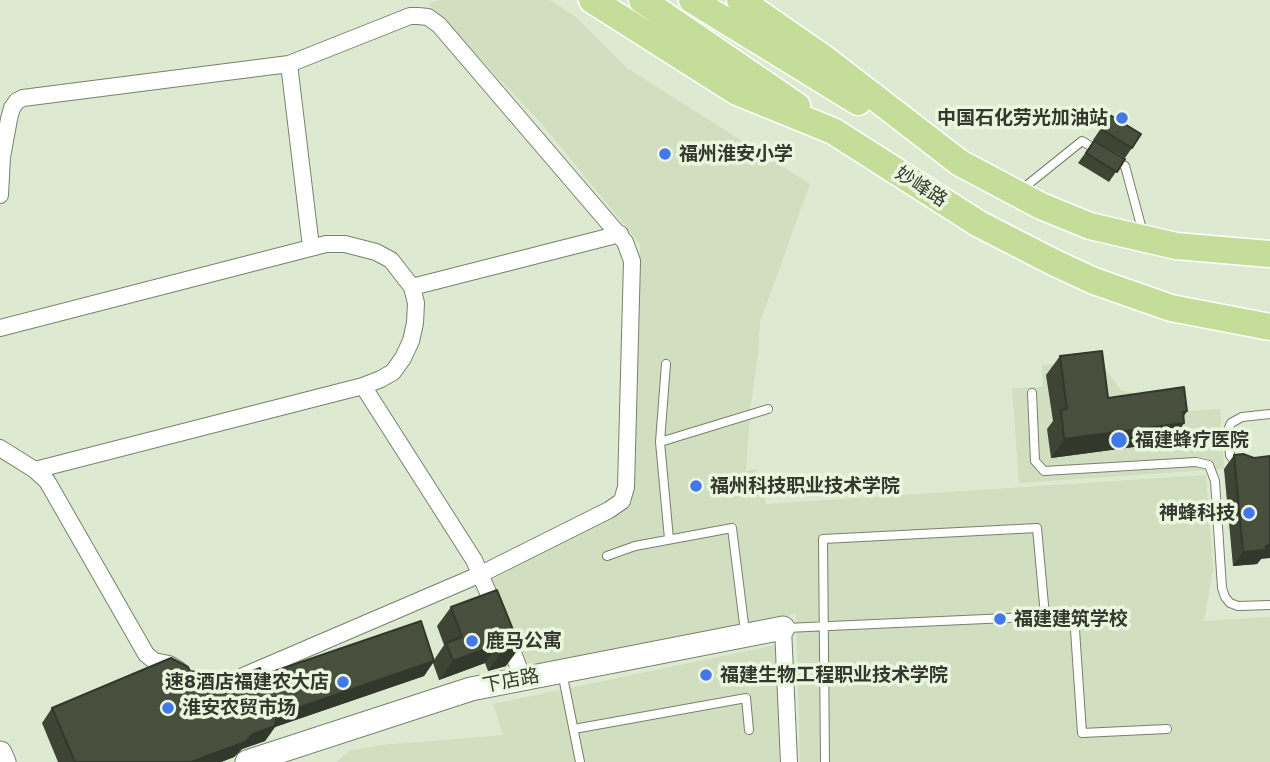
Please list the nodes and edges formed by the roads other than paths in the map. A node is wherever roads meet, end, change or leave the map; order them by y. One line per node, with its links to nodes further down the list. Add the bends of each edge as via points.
1 (592, 0): 6 (main road, 妙峰路, via 737,92)
2 (642, 0): 6 (main road)
3 (692, 0): 7 (main road)
4 (740, 0): 7 (main road)
5 (289, 64): 9 (street, via 23,98 9,118); 10 (street, via 410,16 428,17); 12 (street)
6 (833, 131): 15 (main road, 妙峰路, via 979,224 1084,276 1171,308)
7 (960, 163): 8 (main road)
8 (1017, 194): 11 (main road, via 1090,226); 11 (lane, via 1082,141 1125,166)
9 (0, 195)
10 (620, 234): 14 (street); 28 (street, via 632,261 622,501)
11 (1144, 239): 13 (main road, via 1198,249)
12 (311, 247): 14 (street, via 345,244 376,252 391,260); 16 (street)
13 (1270, 254)
14 (412, 287): 18 (street, via 415,323 403,358 393,372)
15 (1270, 327)
16 (0, 328)
17 (666, 365): 22 (lane)
18 (363, 386): 25 (street); 28 (street)
19 (1032, 393): 29 (lane, via 1035,461 1044,471 1209,465 1215,481 1225,597 1238,606)
20 (768, 409): 22 (lane)
21 (1270, 414): 24 (lane, via 1231,423 1230,455)
22 (660, 442): 26 (lane)
23 (0, 448): 25 (street)
24 (1244, 465)
25 (35, 470): 35 (street, via 47,481 140,647 154,661 169,664)
26 (669, 539): 27 (lane); 33 (lane, via 732,528)
27 (607, 556)
28 (481, 574): 36 (street); 37 (street)
29 (1270, 605)
30 (1045, 616): 31 (lane); 31 (lane, via 1037,528 824,540); 39 (lane, via 1074,615 1082,733)
31 (823, 625): 32 (lane); 46 (lane)
32 (783, 628): 33 (street, 下店路); 45 (street)
33 (745, 635): 34 (street, 下店路)
34 (562, 671): 36 (street, 下店路); 38 (lane)
35 (191, 678)
36 (523, 678): 43 (street, 下店路, via 447,696)
37 (232, 680)
38 (574, 729): 40 (lane, via 746,698); 44 (lane)
39 (1167, 729)
40 (749, 730)
41 (0, 753): 42 (street)
42 (4, 762)
43 (247, 762)
44 (580, 762)
45 (789, 762)
46 (825, 762)

